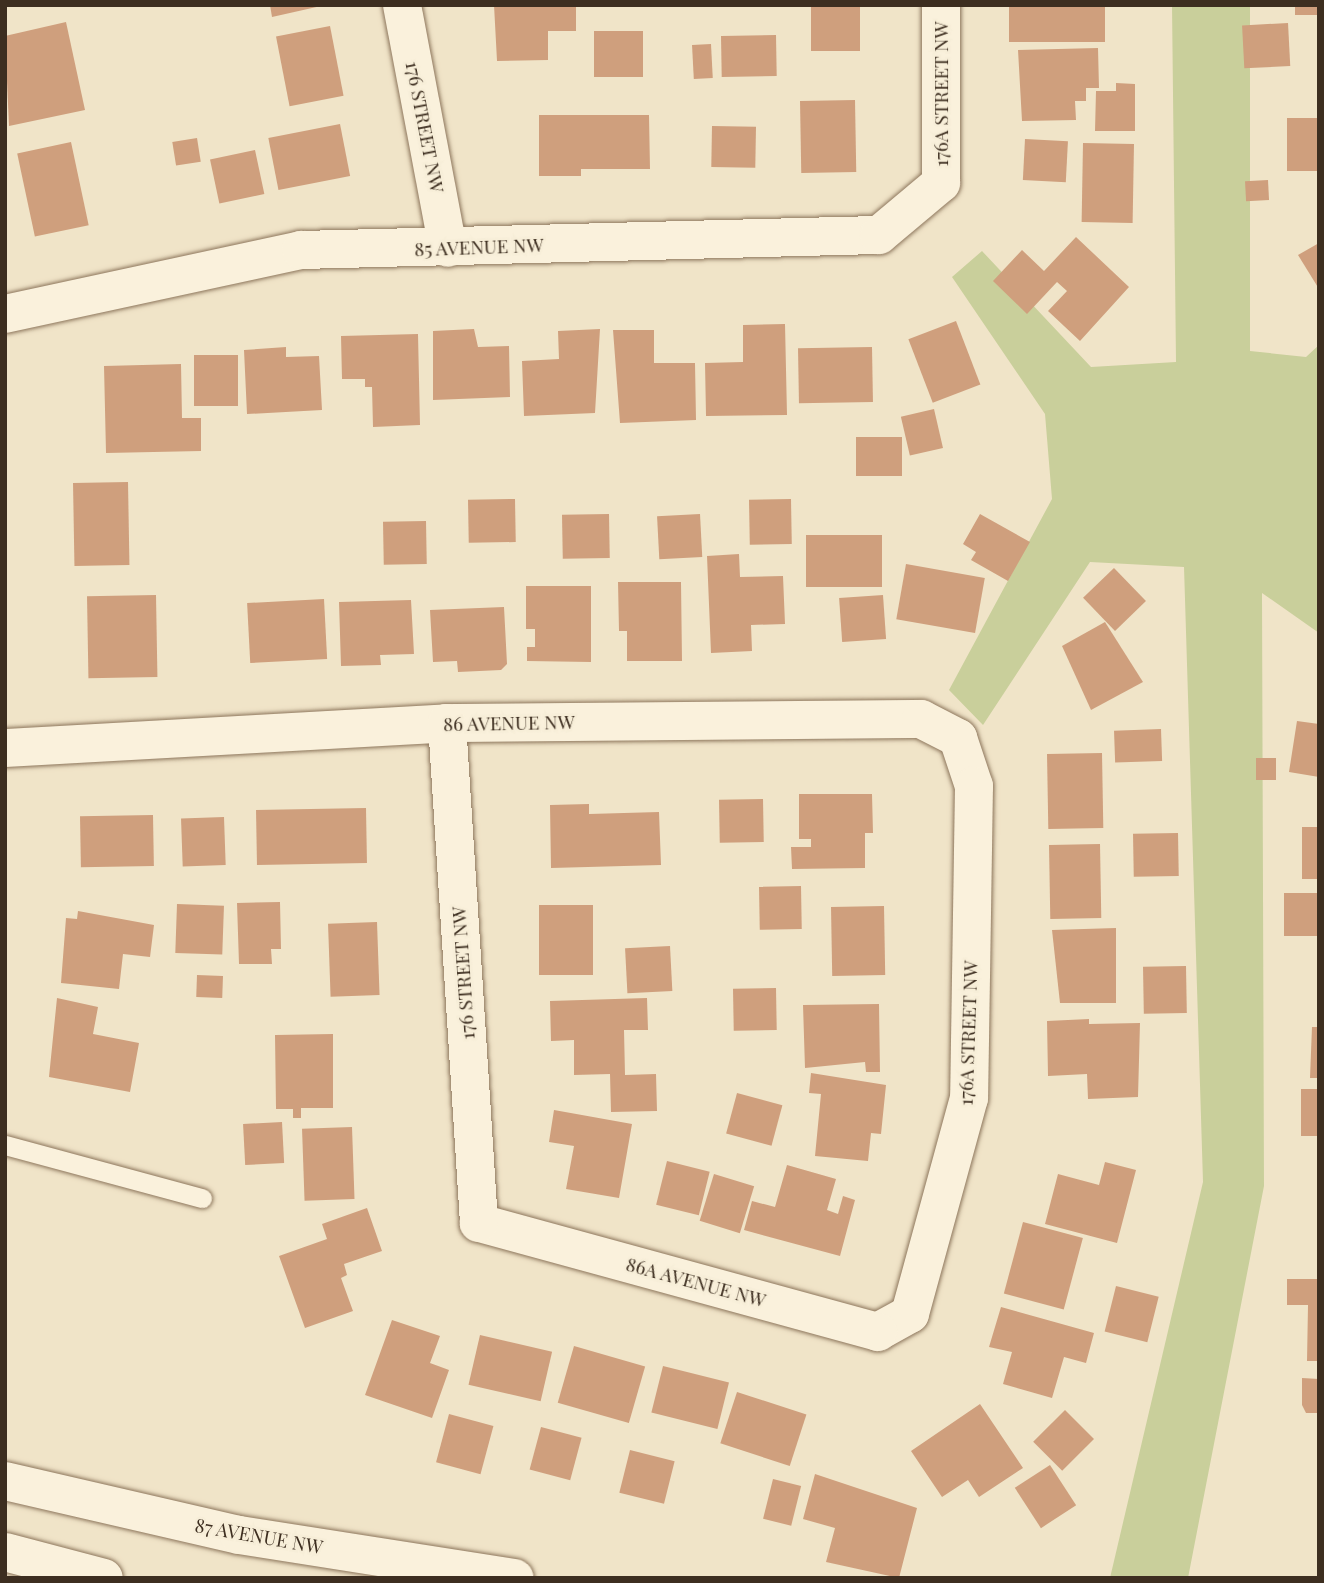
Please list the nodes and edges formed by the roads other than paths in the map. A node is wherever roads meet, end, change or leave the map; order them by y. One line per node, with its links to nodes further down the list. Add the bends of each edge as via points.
1 (402, 5): 4 (street, 176 STREET NW)
2 (941, 5): 3 (street, 176A STREET NW)
3 (941, 183): 4 (street, 85 AVENUE NW, via 878,235)
4 (448, 248): 5 (street, 85 AVENUE NW, via 301,250)
5 (5, 313)
6 (447, 723): 7 (street, 86 AVENUE NW); 8 (street, 86 AVENUE NW, via 921,719 958,738); 11 (street, 176 STREET NW)
7 (5, 748)
8 (974, 786): 12 (street, 176A STREET NW, via 969,1098)
9 (5, 1145): 10 (lane)
10 (202, 1198)
11 (479, 1223): 12 (street, 86A AVENUE NW, via 878,1332)
12 (910, 1314)
13 (5, 1481): 16 (street, 87 AVENUE NW, via 239,1535)
14 (5, 1552): 15 (street)
15 (104, 1578)
16 (514, 1578)

